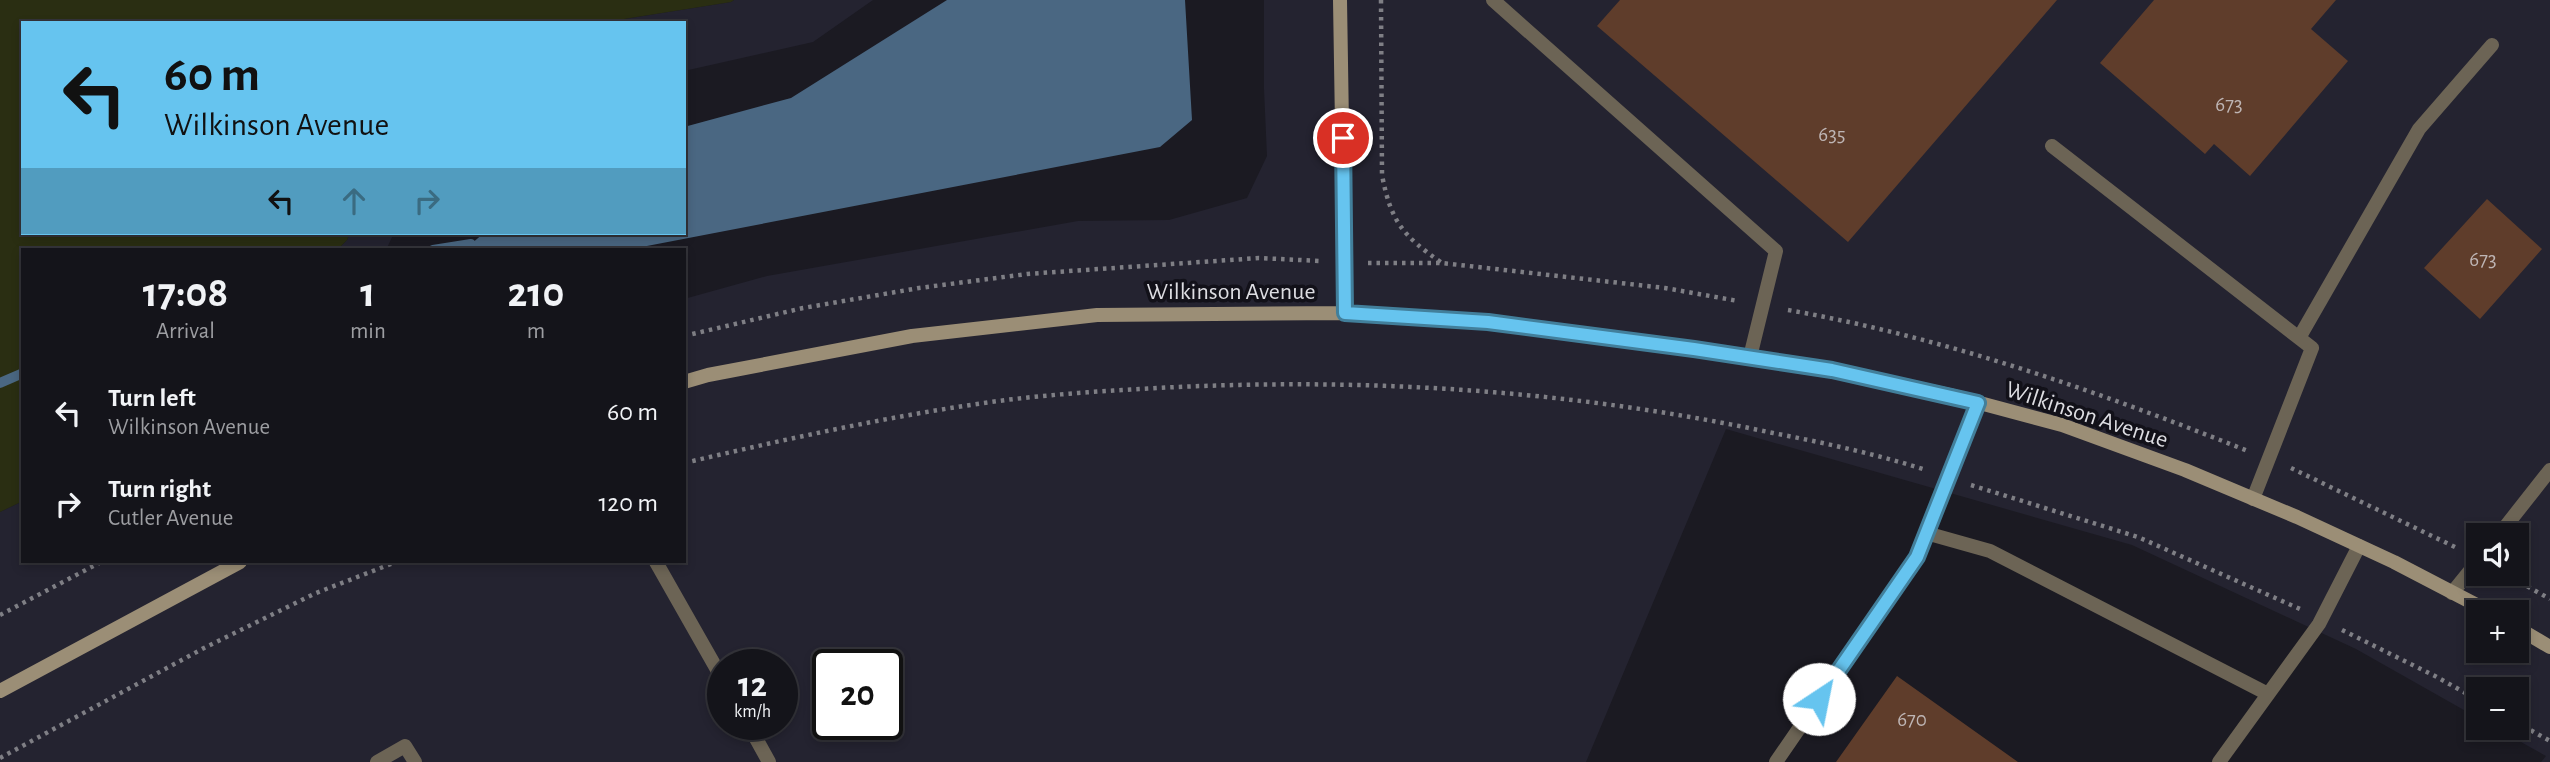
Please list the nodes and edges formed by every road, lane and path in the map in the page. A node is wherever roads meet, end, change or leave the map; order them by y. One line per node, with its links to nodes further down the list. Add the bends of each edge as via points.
1 (1340, 0): 7 (street)
2 (1381, 0): 6 (path, via 1386,195 1402,230)
3 (1493, 0): 9 (lane, via 1776,251)
4 (2492, 45): 8 (lane, via 2419,129)
5 (2052, 146): 8 (lane)
6 (1442, 263)
7 (1345, 313): 9 (street, Wilkinson Avenue, via 1488,322); 10 (street, Wilkinson Avenue, via 1097,315 912,336)
8 (2299, 338): 15 (lane, via 2312,348)
9 (1750, 357): 11 (street, Wilkinson Avenue)
10 (686, 381)
11 (1978, 403): 14 (lane); 15 (street, Wilkinson Avenue, via 2062,425)
12 (686, 463): 14 (path, via 823,430 1008,400 1235,385 1385,385 1559,398 1703,418 1865,453)
13 (2550, 470): 16 (lane)
14 (1948, 477): 17 (lane); 29 (path, via 2138,537)
15 (2253, 499): 18 (street, Wilkinson Avenue)
16 (2508, 523)
17 (1926, 533): 35 (lane, via 1990,551); 43 (lane, via 1917,557)
18 (2359, 546): 25 (street, Wilkinson Avenue); 29 (lane)
19 (99, 563): 28 (path)
20 (238, 563): 33 (street)
21 (393, 563): 39 (path, via 316,593 241,630)
22 (657, 563): 32 (lane)
23 (2466, 576): 25 (lane)
24 (2527, 586): 26 (path)
25 (2452, 593): 27 (street, Wilkinson Avenue)
26 (2550, 599)
27 (2466, 600)
28 (0, 615)
29 (2321, 619): 34 (path); 35 (lane)
30 (2529, 635): 31 (street)
31 (2550, 647)
32 (707, 652)
33 (0, 691)
34 (2466, 693)
35 (2268, 694): 44 (lane)
36 (2529, 729): 38 (path)
37 (757, 740): 42 (lane)
38 (2550, 741)
39 (0, 758)
40 (377, 762): 41 (lane, via 405,746)
41 (415, 762)
42 (769, 762)
43 (1776, 762)
44 (2219, 762)

